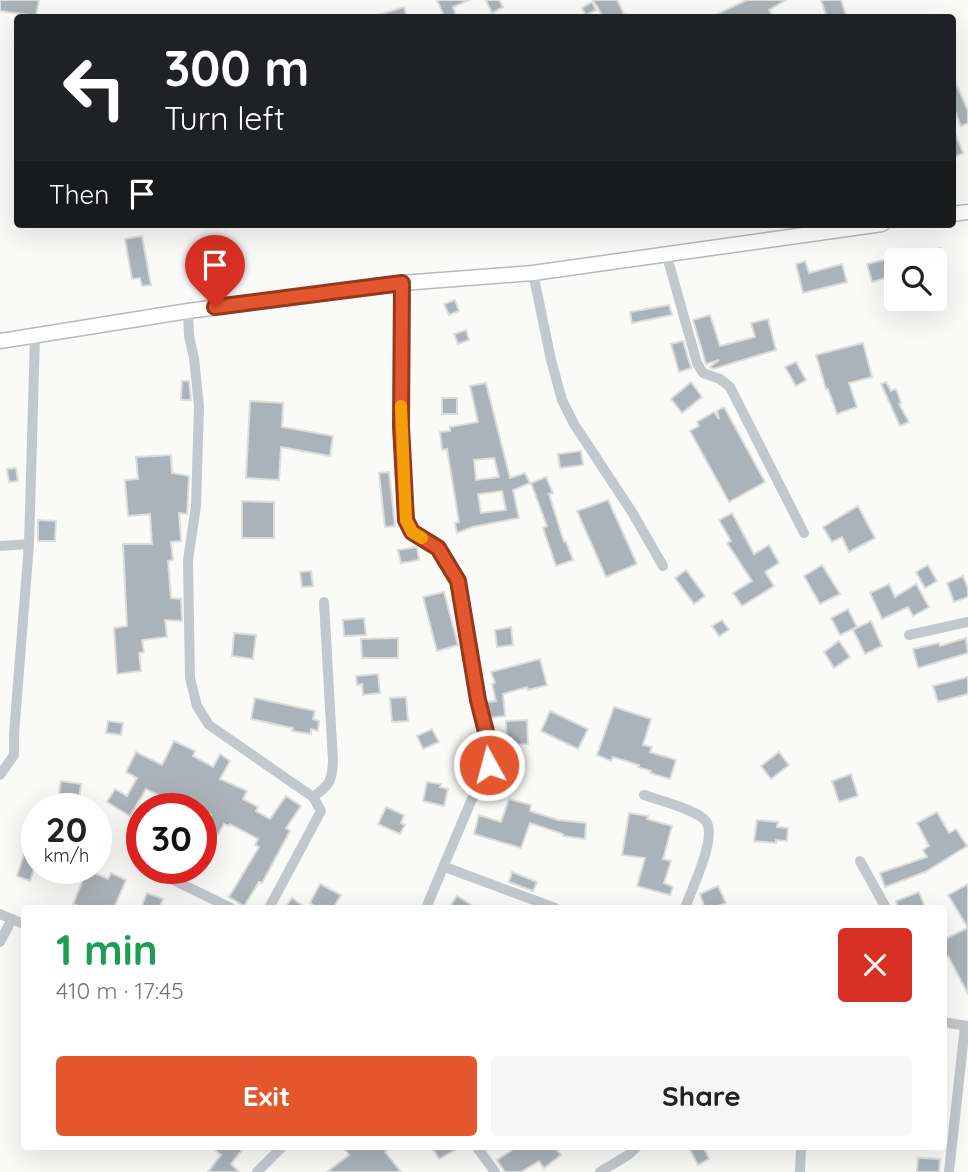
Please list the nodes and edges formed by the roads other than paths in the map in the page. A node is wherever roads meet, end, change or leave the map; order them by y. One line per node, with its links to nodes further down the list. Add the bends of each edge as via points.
1 (852, 228): 2 (main road)
2 (666, 253): 3 (main road); 8 (street, via 697,363 703,373 730,387)
3 (533, 273): 4 (main road); 11 (street, via 562,400)
4 (402, 283): 5 (main road); 19 (street, via 406,520 412,532 438,548 458,581 490,748 489,765)
5 (188, 311): 6 (main road); 17 (street, via 200,407 196,506 188,560 190,678 197,706 209,725)
6 (35, 336): 7 (main road); 9 (street)
7 (0, 341)
8 (804, 533)
9 (29, 544): 10 (street); 15 (street, via 14,755)
10 (0, 546)
11 (663, 566)
12 (324, 601): 17 (street, via 334,761 332,779)
13 (968, 622): 14 (street)
14 (909, 635)
15 (0, 775)
16 (644, 795): 25 (street, via 704,818 710,827 710,840)
17 (313, 797): 22 (street, via 321,811)
18 (860, 862): 26 (street)
19 (445, 867): 23 (street); 24 (street)
20 (183, 884): 21 (street)
21 (226, 905)
22 (271, 905)
23 (427, 905)
24 (547, 905)
25 (686, 905)
26 (884, 905)
27 (0, 914): 28 (street)
28 (12, 919): 29 (street); 30 (street)
29 (21, 923)
30 (0, 942)
31 (947, 1023): 32 (street)
32 (966, 1026): 41 (street)
33 (278, 1150): 37 (street)
34 (479, 1150): 38 (street)
35 (634, 1150): 39 (street)
36 (801, 1150): 40 (street)
37 (257, 1172)
38 (495, 1172)
39 (600, 1172)
40 (800, 1172)
41 (949, 1172)

